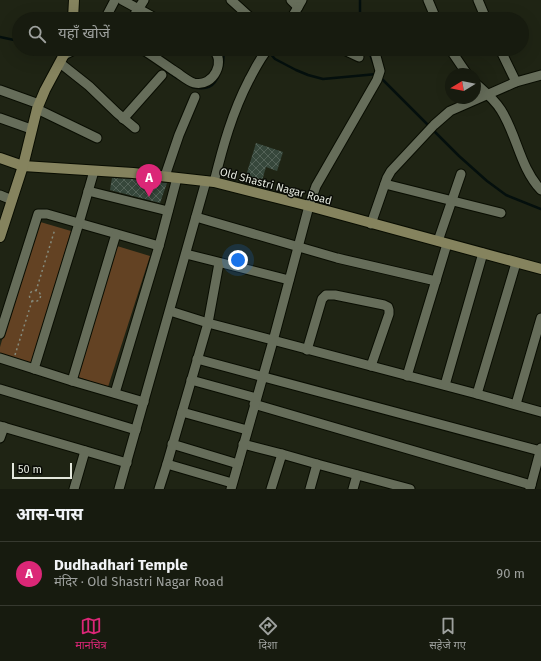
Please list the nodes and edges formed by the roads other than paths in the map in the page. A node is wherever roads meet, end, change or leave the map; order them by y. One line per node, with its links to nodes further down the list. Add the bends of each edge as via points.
1 (74, 0): 11 (street)
2 (114, 0): 12 (street)
3 (122, 0): 10 (street)
4 (144, 0): 10 (street)
5 (231, 0): 15 (street)
6 (291, 0): 9 (street)
7 (428, 0): 17 (street)
8 (478, 0): 18 (street)
9 (300, 3): 16 (street)
10 (138, 9): 13 (street); 14 (street)
11 (73, 12)
12 (108, 12)
13 (136, 12)
14 (144, 12)
15 (244, 12)
16 (295, 12)
17 (433, 12)
18 (483, 12)
19 (64, 56): 34 (street); 36 (street, via 89,86)
20 (152, 56): 21 (street, via 189,81 201,83 214,77)
21 (219, 56)
22 (263, 56): 46 (street, via 229,124)
23 (375, 56): 53 (street, via 378,77 321,176)
24 (455, 56): 26 (street)
25 (503, 56): 29 (street)
26 (463, 68)
27 (162, 75): 36 (street)
28 (541, 76): 29 (street)
29 (516, 82): 32 (street)
30 (481, 89): 32 (street)
31 (0, 90): 34 (street)
32 (486, 94): 47 (street, via 450,111 434,125 392,171); 48 (street, via 501,109 530,175)
33 (195, 97): 44 (street)
34 (38, 106): 38 (street); 39 (street)
35 (0, 118): 38 (street)
36 (123, 118): 37 (street)
37 (135, 128)
38 (31, 129): 41 (street)
39 (97, 138)
40 (0, 158): 41 (street, Old Shastri Nagar Road)
41 (23, 166): 42 (street, Old Shastri Nagar Road); 51 (street)
42 (94, 170): 44 (street, Old Shastri Nagar Road); 49 (street)
43 (461, 174): 52 (street)
44 (165, 176): 45 (street, Old Shastri Nagar Road)
45 (177, 178): 46 (street, Old Shastri Nagar Road); 54 (street)
46 (210, 181): 53 (street, Old Shastri Nagar Road); 56 (street)
47 (385, 184): 52 (street); 58 (street)
48 (541, 190)
49 (88, 191): 54 (street); 57 (street)
50 (0, 195): 51 (street)
51 (12, 200): 60 (street)
52 (451, 201): 55 (street); 61 (street)
53 (309, 206): 58 (street, Old Shastri Nagar Road); 63 (street)
54 (168, 212): 62 (street)
55 (501, 213)
56 (196, 217): 63 (street); 65 (street)
57 (79, 223): 59 (street); 74 (street, via 38,214); 80 (street)
58 (371, 224): 61 (street, Old Shastri Nagar Road)
59 (116, 234): 62 (street); 84 (street)
60 (0, 237)
61 (442, 242): 64 (street, Old Shastri Nagar Road); 70 (street)
62 (159, 246): 87 (street)
63 (298, 248): 69 (street); 70 (street)
64 (483, 253): 67 (street, Old Shastri Nagar Road); 85 (street)
65 (186, 254): 66 (street); 71 (street)
66 (219, 263): 69 (street); 73 (street)
67 (516, 263): 68 (street, Old Shastri Nagar Road); 88 (street)
68 (541, 269)
69 (289, 280): 75 (street)
70 (436, 281): 82 (street)
71 (170, 311): 73 (street); 90 (street)
72 (541, 318): 91 (street)
73 (208, 323): 75 (street); 78 (street)
74 (0, 334)
75 (273, 341): 76 (street); 81 (street)
76 (307, 350): 79 (street); 79 (street, via 322,299 326,295 384,305 388,307 389,314)
77 (0, 358): 80 (street)
78 (197, 359): 81 (street); 83 (street)
79 (371, 366): 82 (street)
80 (34, 369): 84 (street)
81 (262, 376): 89 (street); 100 (street)
82 (407, 376): 85 (street)
83 (191, 380): 89 (street); 92 (street)
84 (72, 381): 87 (street)
85 (445, 386): 88 (street)
86 (0, 389): 95 (street)
87 (115, 393): 90 (street)
88 (477, 394): 91 (street)
89 (255, 401): 96 (street); 110 (street)
90 (144, 402): 95 (street)
91 (516, 404): 93 (street)
92 (182, 412): 96 (street); 98 (street)
93 (541, 412)
94 (2, 426): 97 (street); 101 (street)
95 (136, 430): 103 (street)
96 (247, 430): 99 (street)
97 (0, 438)
98 (172, 444): 104 (street); 105 (street)
99 (242, 444): 102 (street); 105 (street)
100 (540, 449): 110 (street)
101 (85, 451): 103 (street); 111 (street)
102 (282, 454): 106 (street); 114 (street)
103 (127, 463): 112 (street)
104 (167, 464): 108 (street); 113 (street)
105 (238, 464): 108 (street)
106 (317, 464): 107 (street); 115 (street)
107 (357, 475): 109 (street); 116 (street)
108 (231, 486)
109 (388, 486): 117 (street)
110 (530, 487)
111 (74, 489)
112 (119, 489)
113 (159, 489)
114 (272, 489)
115 (310, 489)
116 (353, 489)
117 (410, 489)

